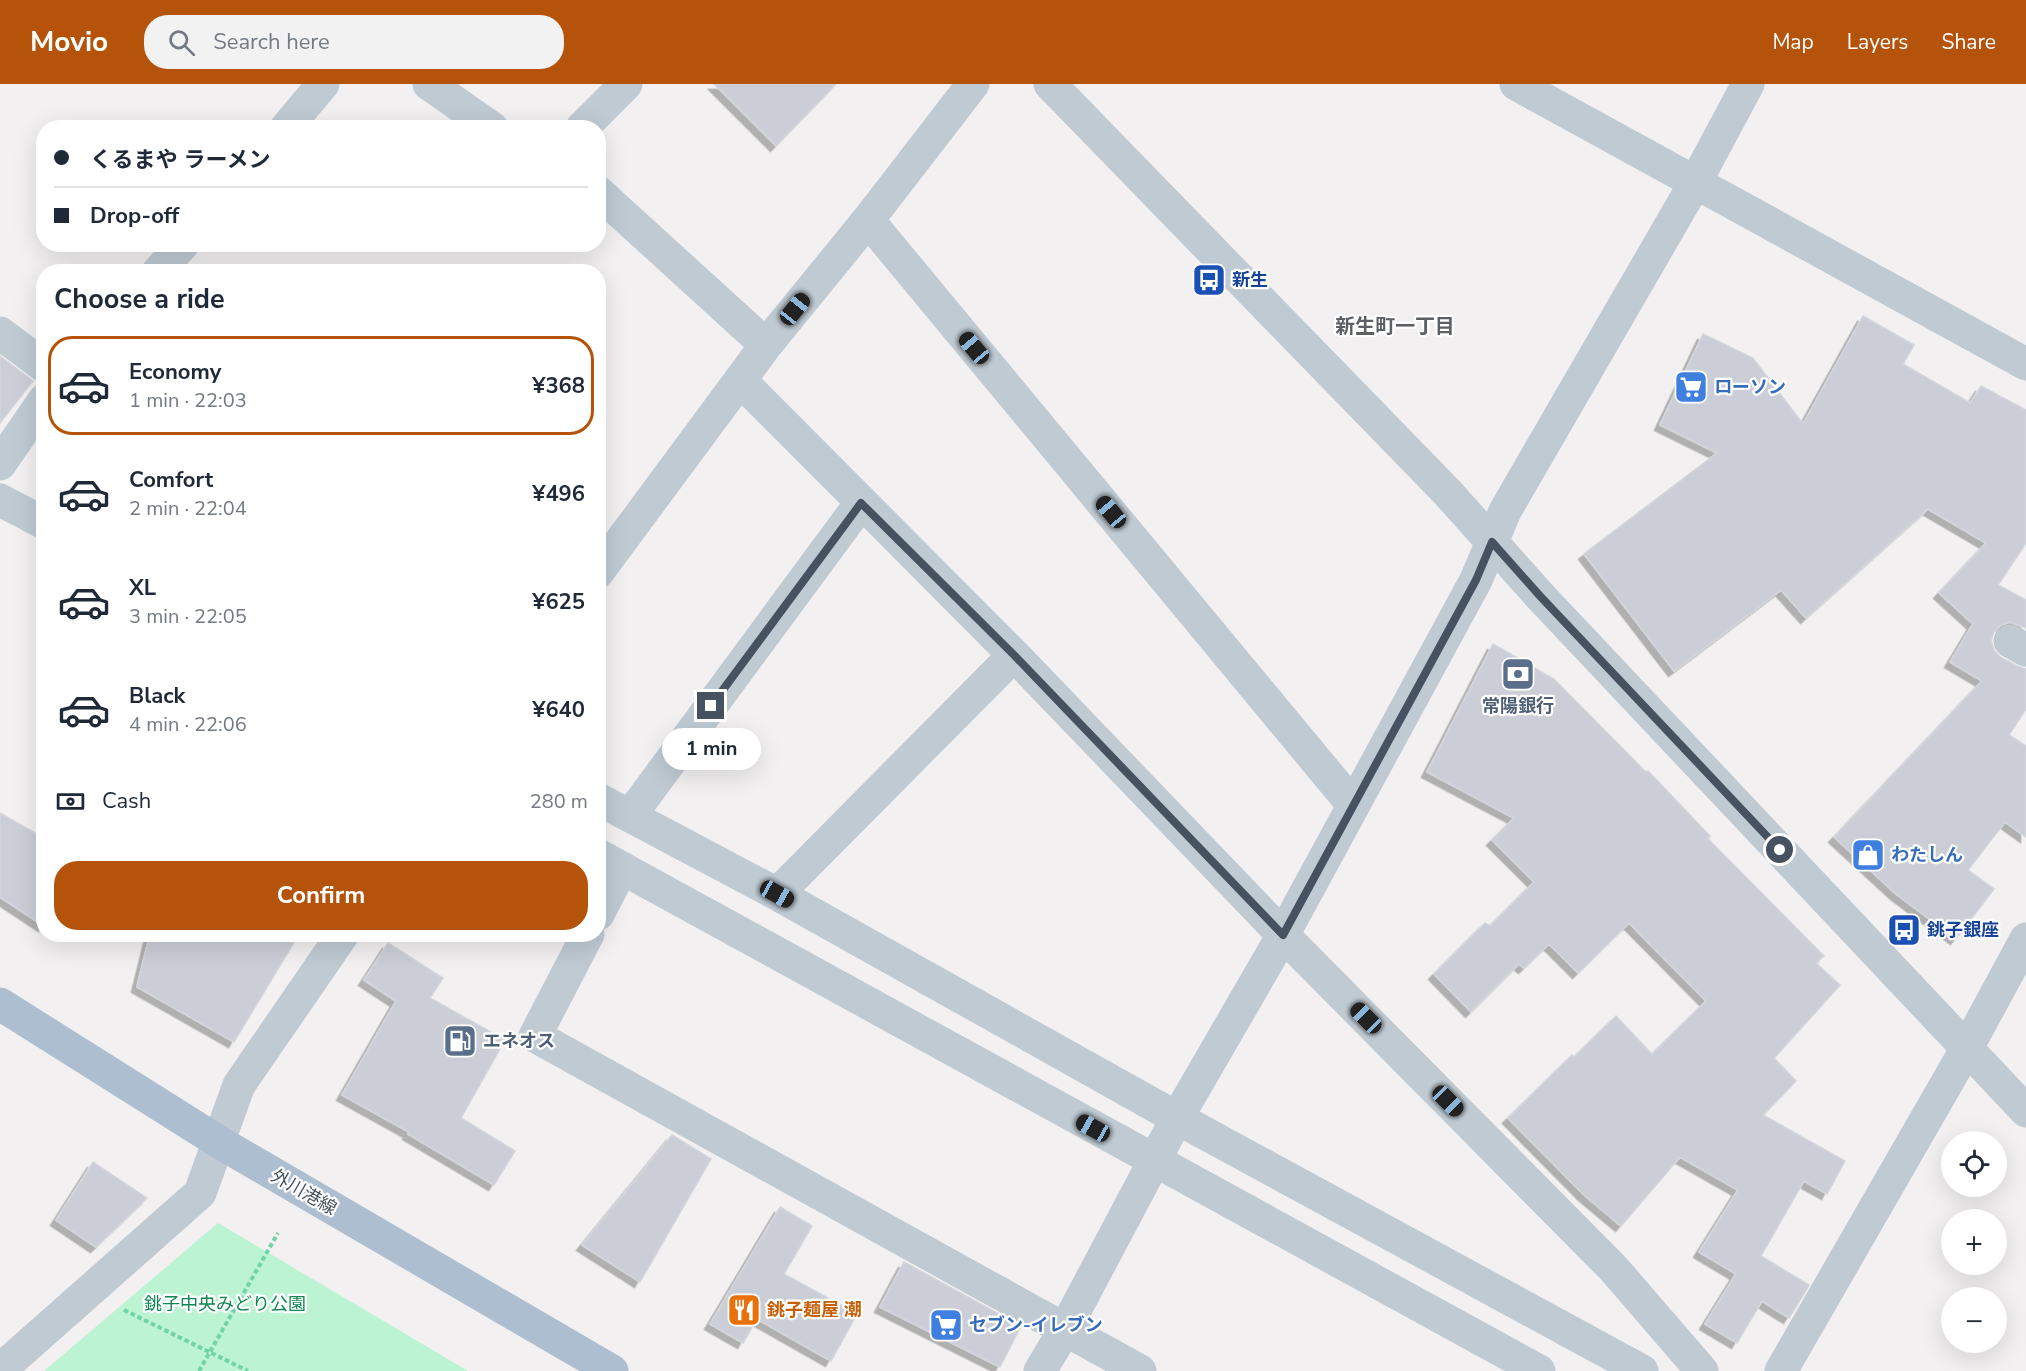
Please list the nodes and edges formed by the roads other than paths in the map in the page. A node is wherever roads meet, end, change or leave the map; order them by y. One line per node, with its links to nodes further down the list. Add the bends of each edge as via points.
1 (322, 84): 8 (street)
2 (429, 84): 9 (street)
3 (626, 84): 10 (street)
4 (973, 84): 13 (street)
5 (1050, 84): 26 (street)
6 (1516, 84): 11 (street)
7 (1748, 84): 11 (street)
8 (293, 120)
9 (481, 120)
10 (590, 120)
11 (1695, 183): 19 (street); 26 (street, via 1505,511)
12 (606, 199): 17 (street)
13 (868, 220): 17 (street); 30 (street)
14 (176, 252): 15 (street)
15 (165, 264)
16 (0, 333): 18 (street)
17 (766, 345): 20 (street)
18 (36, 360)
19 (2026, 364)
20 (740, 380): 24 (street); 27 (street)
21 (36, 412): 22 (street)
22 (0, 464)
23 (0, 500): 25 (street)
24 (861, 503): 28 (street); 31 (street)
25 (36, 519)
26 (1492, 542): 30 (street, via 1476,580); 40 (street)
27 (606, 561)
28 (1014, 655): 34 (street); 35 (street)
29 (606, 803): 31 (street)
30 (1353, 805): 35 (street)
31 (630, 816): 34 (street)
32 (610, 862): 33 (street); 44 (street)
33 (606, 879)
34 (777, 894): 42 (street)
35 (1283, 935): 42 (street); 52 (street, via 1613,1268)
36 (2026, 939): 40 (street)
37 (337, 942): 43 (street, via 239,1085)
38 (584, 942): 45 (street, via 535,1036)
39 (0, 1004): 43 (main road, 外川港線)
40 (1967, 1048): 41 (street); 53 (street)
41 (2026, 1111)
42 (1177, 1118): 44 (street); 51 (street)
43 (219, 1142): 46 (street, via 200,1193); 47 (main road, 外川港線)
44 (1155, 1162): 45 (street); 50 (street)
45 (1064, 1330): 48 (street); 49 (street)
46 (0, 1370)
47 (612, 1371)
48 (1040, 1371)
49 (1140, 1371)
50 (1539, 1371)
51 (1642, 1371)
52 (1702, 1371)
53 (1781, 1371)

